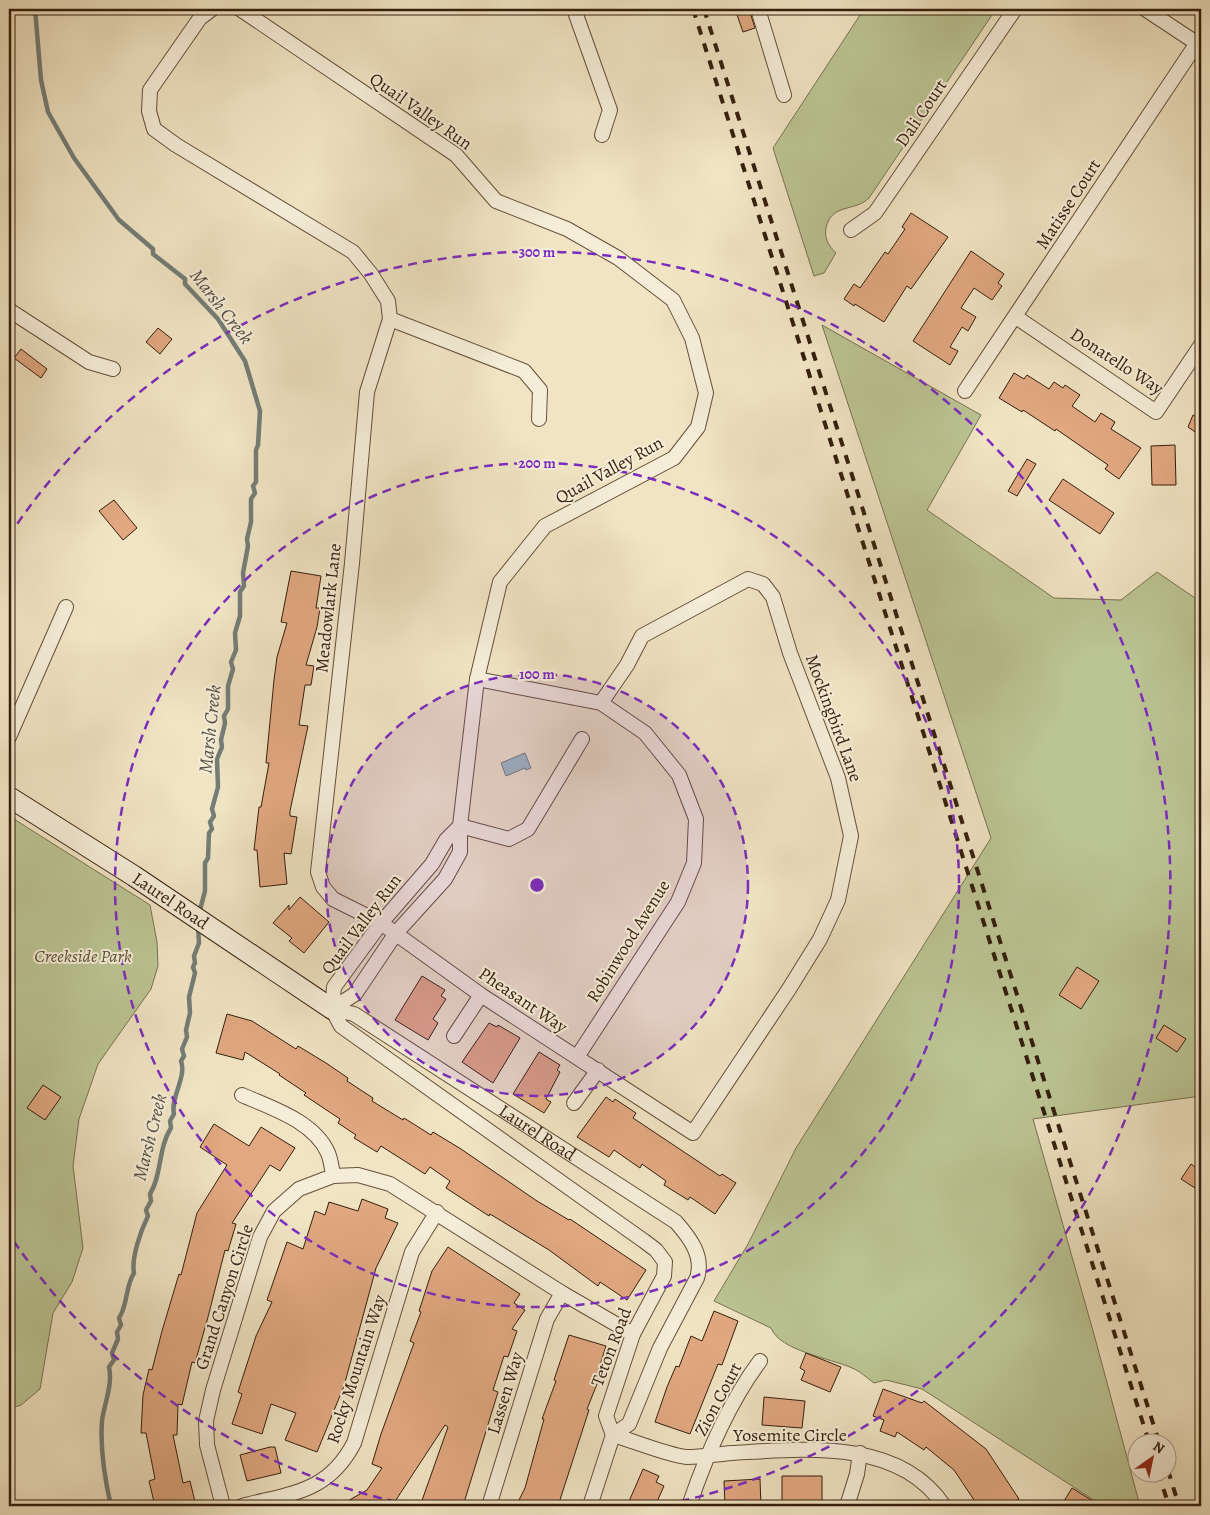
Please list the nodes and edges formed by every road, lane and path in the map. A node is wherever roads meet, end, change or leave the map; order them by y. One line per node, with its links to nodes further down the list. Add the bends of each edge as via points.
1 (212, 9): 13 (street, via 200,18 150,90 149,111 154,129 353,252 388,301)
2 (240, 9): 19 (street, Quail Valley Run, via 456,154 496,201 567,229 618,258 673,300 692,338 706,393 698,427 674,458 545,526 500,582)
3 (574, 9): 9 (street, via 610,110)
4 (758, 9): 8 (street)
5 (1015, 9): 10 (street, Dali Court, via 875,213)
6 (1145, 9): 7 (street)
7 (1200, 42): 12 (street, Matisse Court)
8 (784, 95)
9 (602, 135)
10 (851, 230)
11 (9, 310): 15 (street, via 89,362)
12 (1016, 317): 14 (street, Donatello Way, via 1156,412); 16 (street, Matisse Court)
13 (390, 319): 17 (street, via 524,371 540,390); 25 (street, Meadowlark Lane, via 367,392 318,872 323,887)
14 (1201, 345)
15 (113, 369)
16 (965, 391)
17 (539, 419)
18 (66, 607): 21 (street)
19 (477, 679): 20 (street, Robinwood Avenue); 24 (street, Quail Valley Run)
20 (601, 703): 31 (street, Robinwood Avenue, via 645,733 679,775 696,819 694,863 678,902); 35 (street, Mockingbird Lane, via 642,636 748,578 762,584 773,597 790,653 838,778 850,836 838,900 820,939 789,989)
21 (9, 737)
22 (582, 739): 24 (street, via 528,829 510,839)
23 (9, 797): 29 (street, Laurel Road, via 165,896)
24 (460, 826): 26 (street, Quail Valley Run); 27 (street, Quail Valley Run, via 460,852 445,879)
25 (333, 899): 26 (street, Pheasant Way)
26 (381, 923): 27 (street, Pheasant Way); 29 (street, Quail Valley Run, via 334,987)
27 (396, 933): 28 (street, Pheasant Way); 29 (street, Quail Valley Run, via 355,994)
28 (481, 995): 30 (street); 31 (street, Pheasant Way)
29 (332, 1009): 38 (street, Laurel Road, via 341,1026 656,1250 665,1262); 42 (street, Laurel Road, via 354,1014 676,1222 688,1235 700,1268 660,1348 629,1424)
30 (454, 1036)
31 (577, 1058): 32 (street, Pheasant Way)
32 (598, 1070): 34 (street); 35 (street, Pheasant Way)
33 (242, 1094): 36 (street, via 286,1114 320,1140 328,1153)
34 (574, 1103)
35 (693, 1133)
36 (333, 1176): 37 (street, Grand Canyon Circle, via 358,1175 390,1184); 45 (street, Grand Canyon Circle, via 299,1189 274,1211 260,1237 206,1421 207,1445)
37 (437, 1212): 39 (street, Grand Canyon Circle); 46 (street, Rocky Mountain Way, via 412,1252 354,1443 345,1461 324,1481)
38 (664, 1276): 40 (street, Teton Road)
39 (562, 1293): 40 (street, Grand Canyon Circle); 47 (street, Lassen Way, via 547,1319)
40 (633, 1334): 42 (street, Teton Road, via 606,1416)
41 (760, 1361): 44 (street, Zion Court, via 743,1384)
42 (613, 1435): 44 (street, Yosemite Circle, via 685,1457); 48 (street)
43 (860, 1453): 44 (street, Yosemite Circle); 50 (street); 51 (street, Yosemite Circle, via 916,1476)
44 (709, 1455): 49 (street, Yosemite Circle)
45 (224, 1506)
46 (242, 1506)
47 (489, 1506)
48 (590, 1506)
49 (689, 1506)
50 (847, 1506)
51 (944, 1506)

